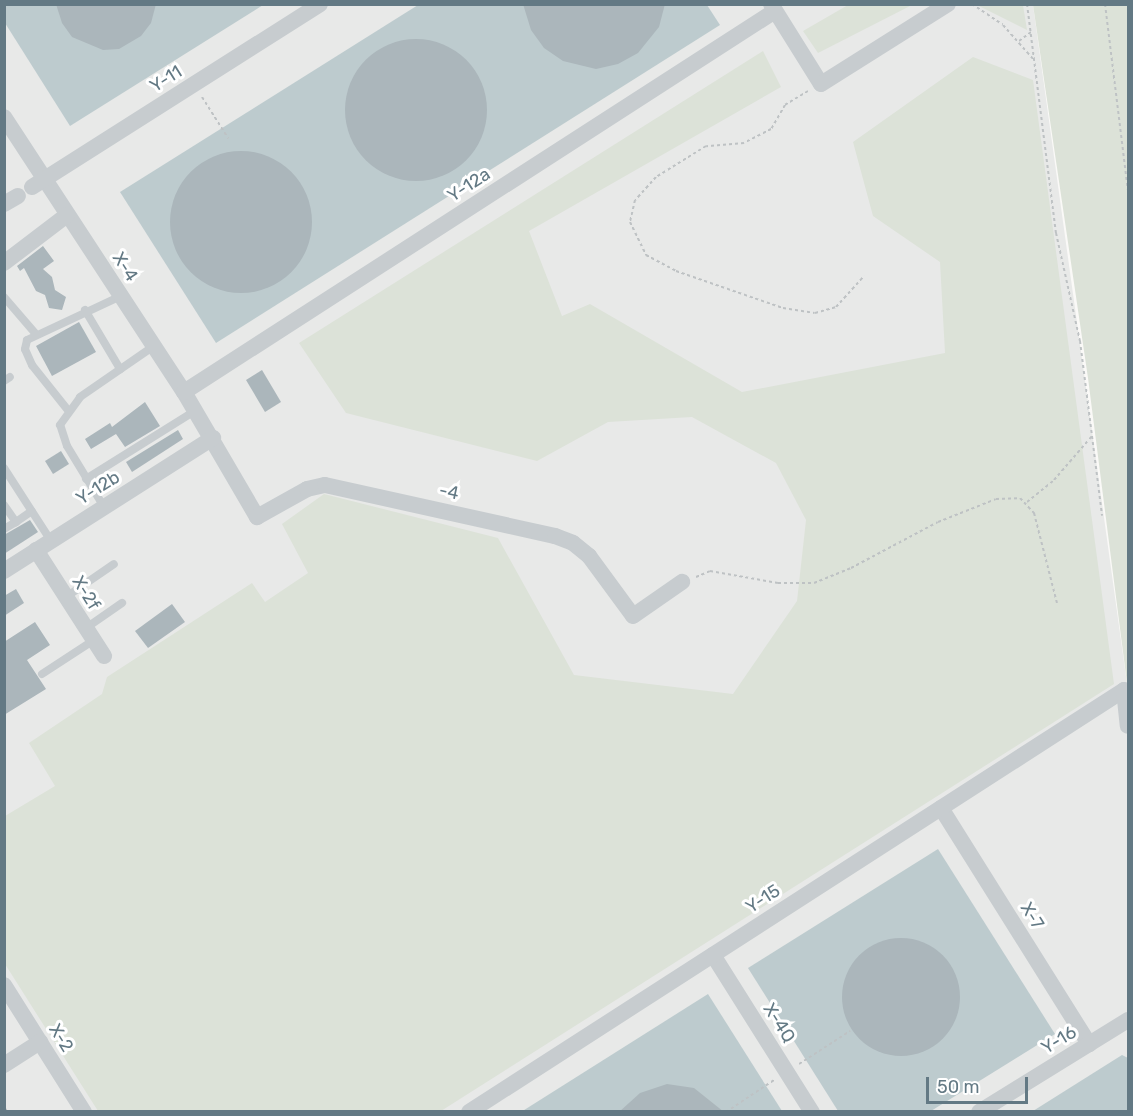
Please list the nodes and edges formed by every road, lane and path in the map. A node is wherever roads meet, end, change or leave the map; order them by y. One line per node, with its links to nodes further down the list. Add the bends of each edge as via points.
1 (321, 4): 11 (street, Y-11)
2 (948, 4): 10 (street)
3 (972, 4): 8 (path, via 986,11)
4 (1028, 4): 7 (path)
5 (1105, 4): 15 (path)
6 (773, 8): 10 (street); 25 (street, Y-12a)
7 (1031, 32): 8 (path); 9 (path)
8 (1019, 41): 9 (path)
9 (1035, 61): 28 (path, via 1056,233 1080,341)
10 (821, 84): 18 (path, via 785,105 771,129 744,143 706,146 656,177 635,200 630,222 646,255 676,271 783,308 815,313 836,307)
11 (194, 85): 13 (path); 14 (street, Y-11)
12 (4, 117): 14 (street, X-4)
13 (228, 138)
14 (38, 183): 16 (street, X-4)
15 (1128, 190)
16 (67, 215): 17 (street); 19 (street, X-4)
17 (4, 263)
18 (864, 276)
19 (121, 296): 21 (lane); 23 (street, X-4)
20 (4, 297): 22 (lane)
21 (85, 310): 22 (lane); 24 (lane)
22 (35, 333): 26 (lane, via 27,340 25,349 48,388)
23 (154, 346): 24 (lane); 25 (street, X-4)
24 (120, 369): 26 (lane)
25 (184, 392): 27 (street, X-4)
26 (68, 409): 31 (lane, via 60,425)
27 (196, 410): 29 (street, X-4); 31 (lane)
28 (1092, 436): 32 (path, via 1054,480); 36 (path)
29 (213, 438): 34 (street, Y-12b); 43 (street, -4, via 257,517 307,489 325,485 573,543 589,556 633,616)
30 (4, 468): 35 (lane)
31 (86, 479): 34 (lane)
32 (1027, 503): 43 (path, via 1020,498 996,499 938,522 814,583 778,583 710,571); 46 (path, via 1034,513)
33 (4, 505): 37 (lane)
34 (104, 507): 39 (street, Y-12b)
35 (32, 512): 37 (lane); 39 (lane)
36 (1102, 516)
37 (15, 522): 38 (lane)
38 (4, 529)
39 (51, 541): 40 (street, Y-12b)
40 (36, 550): 42 (street, Y-12b); 44 (street, X-2f)
41 (114, 564): 44 (lane)
42 (4, 571)
43 (682, 582)
44 (66, 597): 47 (street, X-2f)
45 (122, 603): 47 (lane)
46 (1057, 603)
47 (90, 634): 48 (street, X-2f); 49 (lane)
48 (104, 656)
49 (42, 674)
50 (1128, 726): 51 (street, Y-15, via 1124,690)
51 (941, 808): 52 (street, Y-15); 57 (street, X-7)
52 (712, 955): 59 (street, X-4Q); 61 (street, Y-15)
53 (4, 985): 56 (street, X-2)
54 (1128, 1020): 57 (street, Y-16)
55 (850, 1031): 59 (path)
56 (40, 1042): 58 (street); 63 (street, X-2)
57 (1089, 1044): 66 (street, Y-16)
58 (4, 1065)
59 (787, 1072): 64 (path); 65 (street, X-4Q)
60 (4, 1108): 62 (path)
61 (478, 1109)
62 (9, 1112)
63 (84, 1112)
64 (726, 1112)
65 (812, 1112)
66 (979, 1112)

